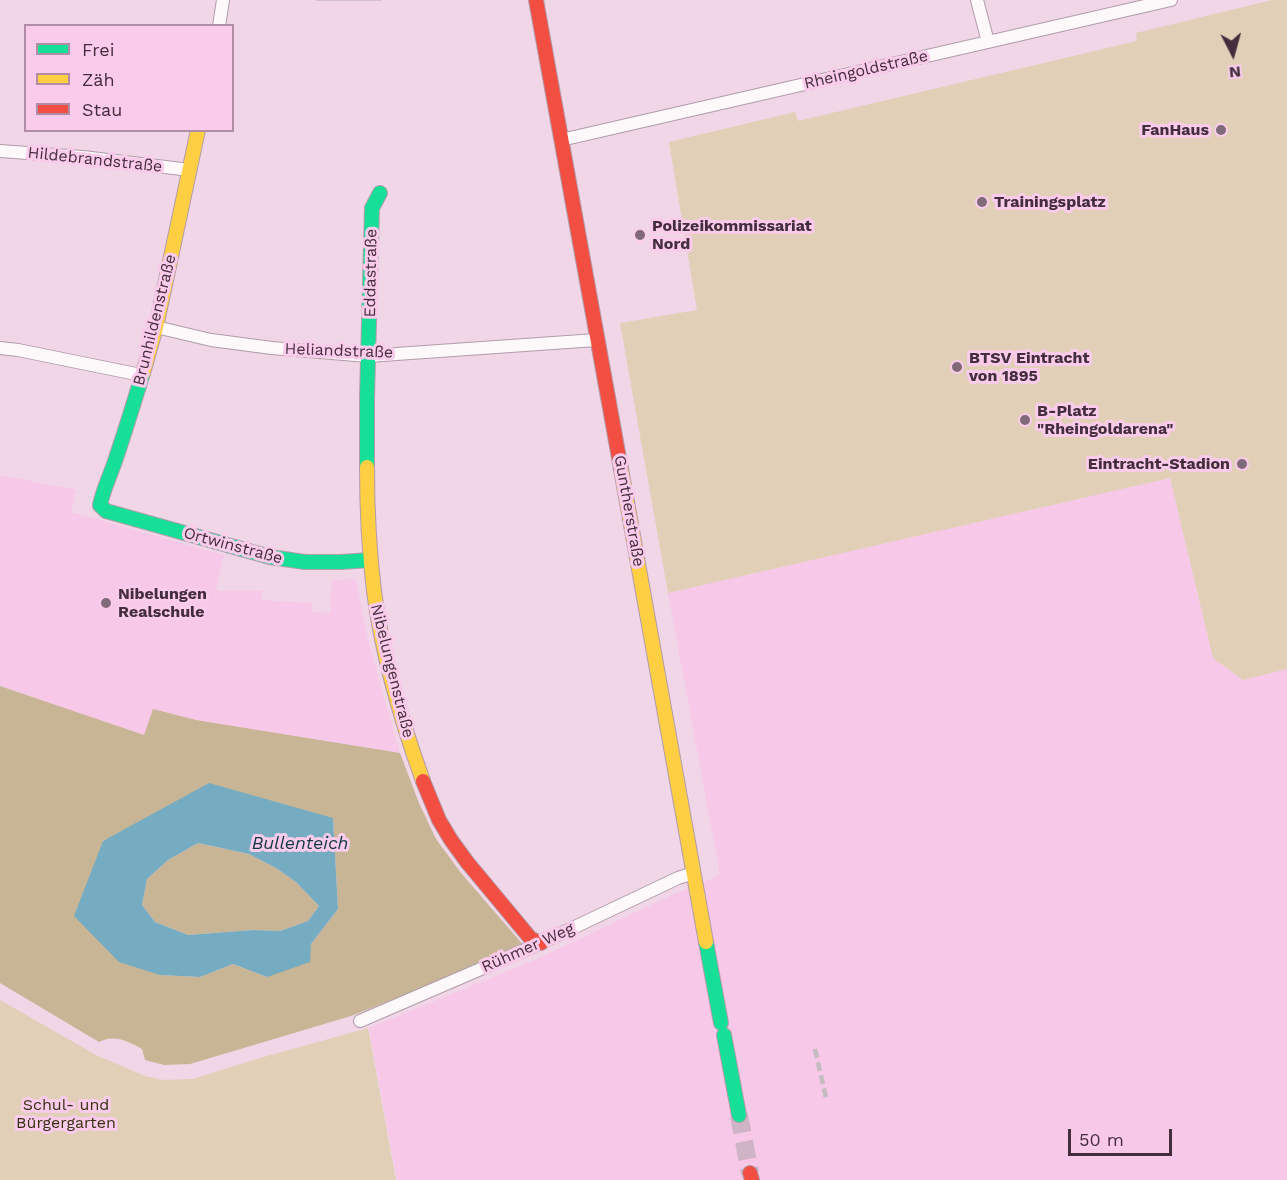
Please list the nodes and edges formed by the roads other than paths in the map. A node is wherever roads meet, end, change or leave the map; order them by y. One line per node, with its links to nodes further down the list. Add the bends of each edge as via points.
1 (224, 0): 5 (street)
2 (536, 0): 8 (street, Guntherstraße)
3 (977, 0): 6 (street)
4 (1171, 0): 6 (street, Rheingoldstraße)
5 (219, 24)
6 (988, 42): 8 (street, Rheingoldstraße)
7 (198, 132): 10 (street, Brunhildenstraße)
8 (561, 140): 13 (street, Guntherstraße)
9 (0, 151): 10 (street, Hildebrandstraße)
10 (190, 170): 12 (street, Brunhildenstraße)
11 (381, 193): 15 (street, Eddastraße, via 372,208)
12 (156, 327): 15 (street, Heliandstraße, via 211,340); 16 (street, Brunhildenstraße)
13 (596, 340): 15 (street, Heliandstraße); 19 (street, Guntherstraße)
14 (0, 348): 16 (street)
15 (368, 356): 18 (street, Nibelungenstraße)
16 (141, 375): 17 (street, Brunhildenstraße)
17 (100, 505): 18 (street, Ortwinstraße, via 106,511 270,557 305,562)
18 (370, 560): 20 (street, Nibelungenstraße, via 391,680 411,748 439,820 467,862 531,939)
19 (694, 873): 20 (street, Rühmer Weg); 22 (street, Guntherstraße)
20 (541, 943): 21 (street, Rühmer Weg)
21 (360, 1021)
22 (739, 1115)

